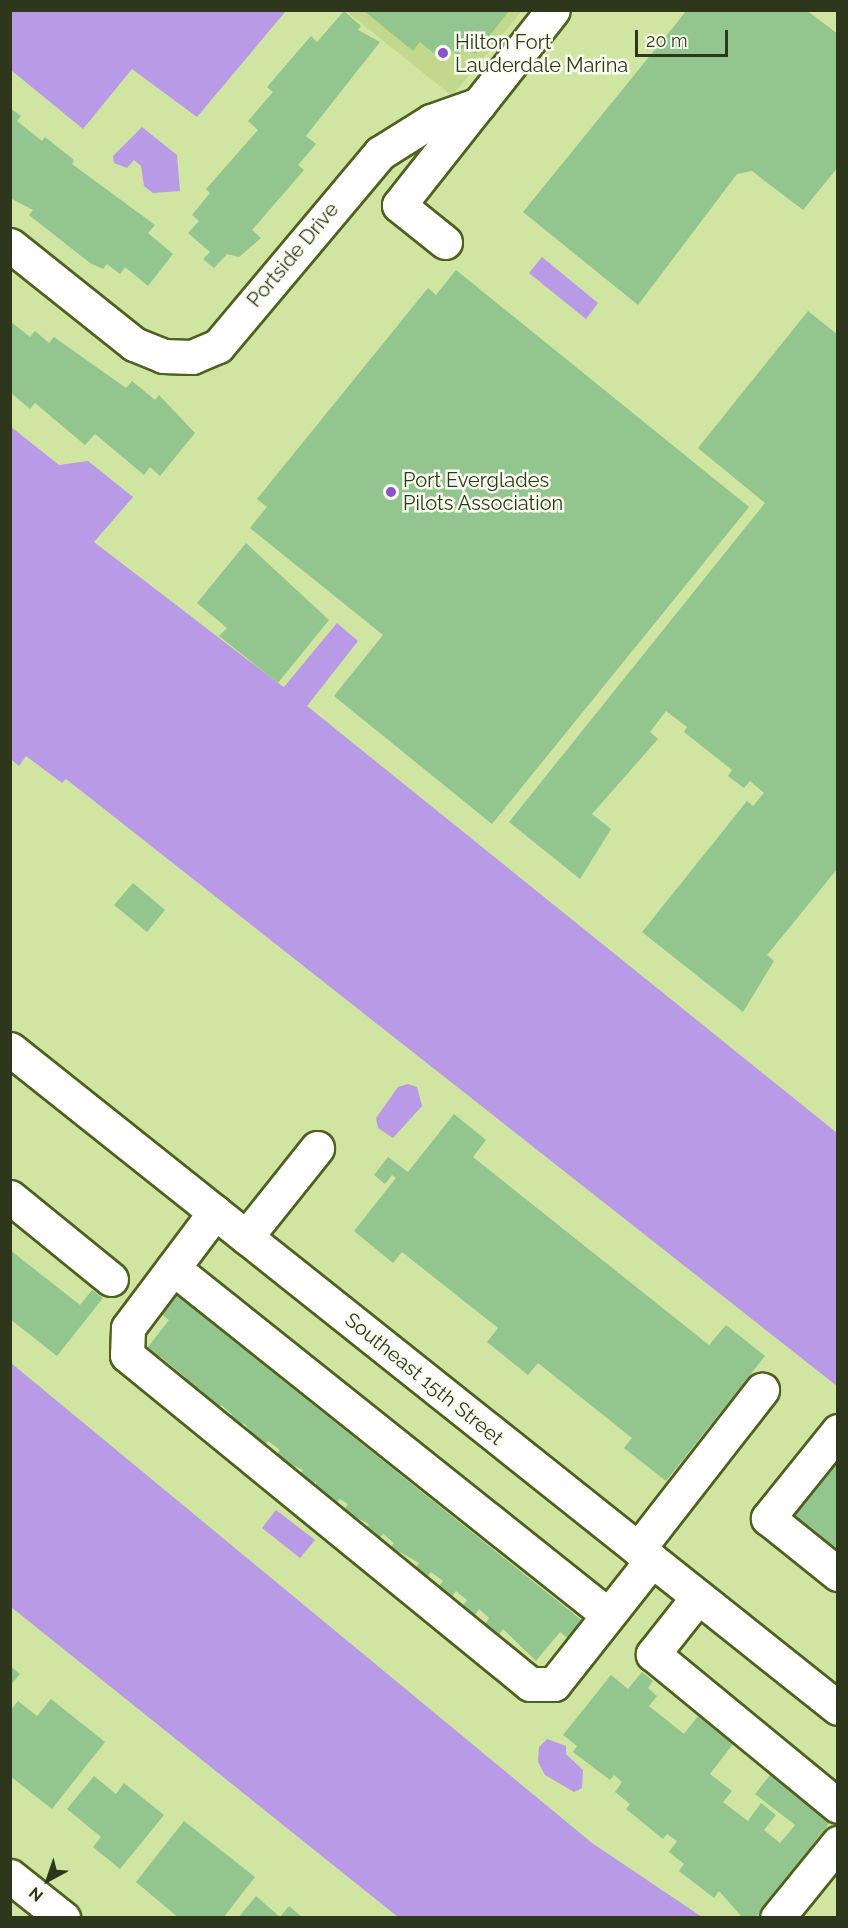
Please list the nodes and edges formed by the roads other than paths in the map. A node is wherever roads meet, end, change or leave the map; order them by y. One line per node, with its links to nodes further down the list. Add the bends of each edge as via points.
1 (553, 10): 2 (street)
2 (479, 104): 3 (street, via 399,205); 4 (street, Portside Drive, via 431,121 380,153 218,346 192,357 163,356 134,344)
3 (444, 242)
4 (10, 244)
5 (10, 1049): 8 (street, Southeast 15th Street)
6 (317, 1148): 9 (street)
7 (10, 1197): 11 (street)
8 (215, 1212): 9 (street, Southeast 15th Street); 10 (street)
9 (246, 1237): 14 (street, Southeast 15th Street)
10 (173, 1268): 17 (street); 17 (street, via 128,1328 127,1355 530,1684 554,1684)
11 (111, 1279)
12 (762, 1390): 14 (street)
13 (837, 1431): 15 (street, via 768,1518)
14 (645, 1555): 16 (street, Southeast 15th Street); 17 (street)
15 (837, 1574)
16 (698, 1597): 18 (street, Southeast 15th Street); 19 (street, via 653,1654)
17 (609, 1615)
18 (837, 1708)
19 (837, 1806)
20 (837, 1843): 23 (street)
21 (10, 1876): 22 (street)
22 (63, 1917)
23 (777, 1917)

